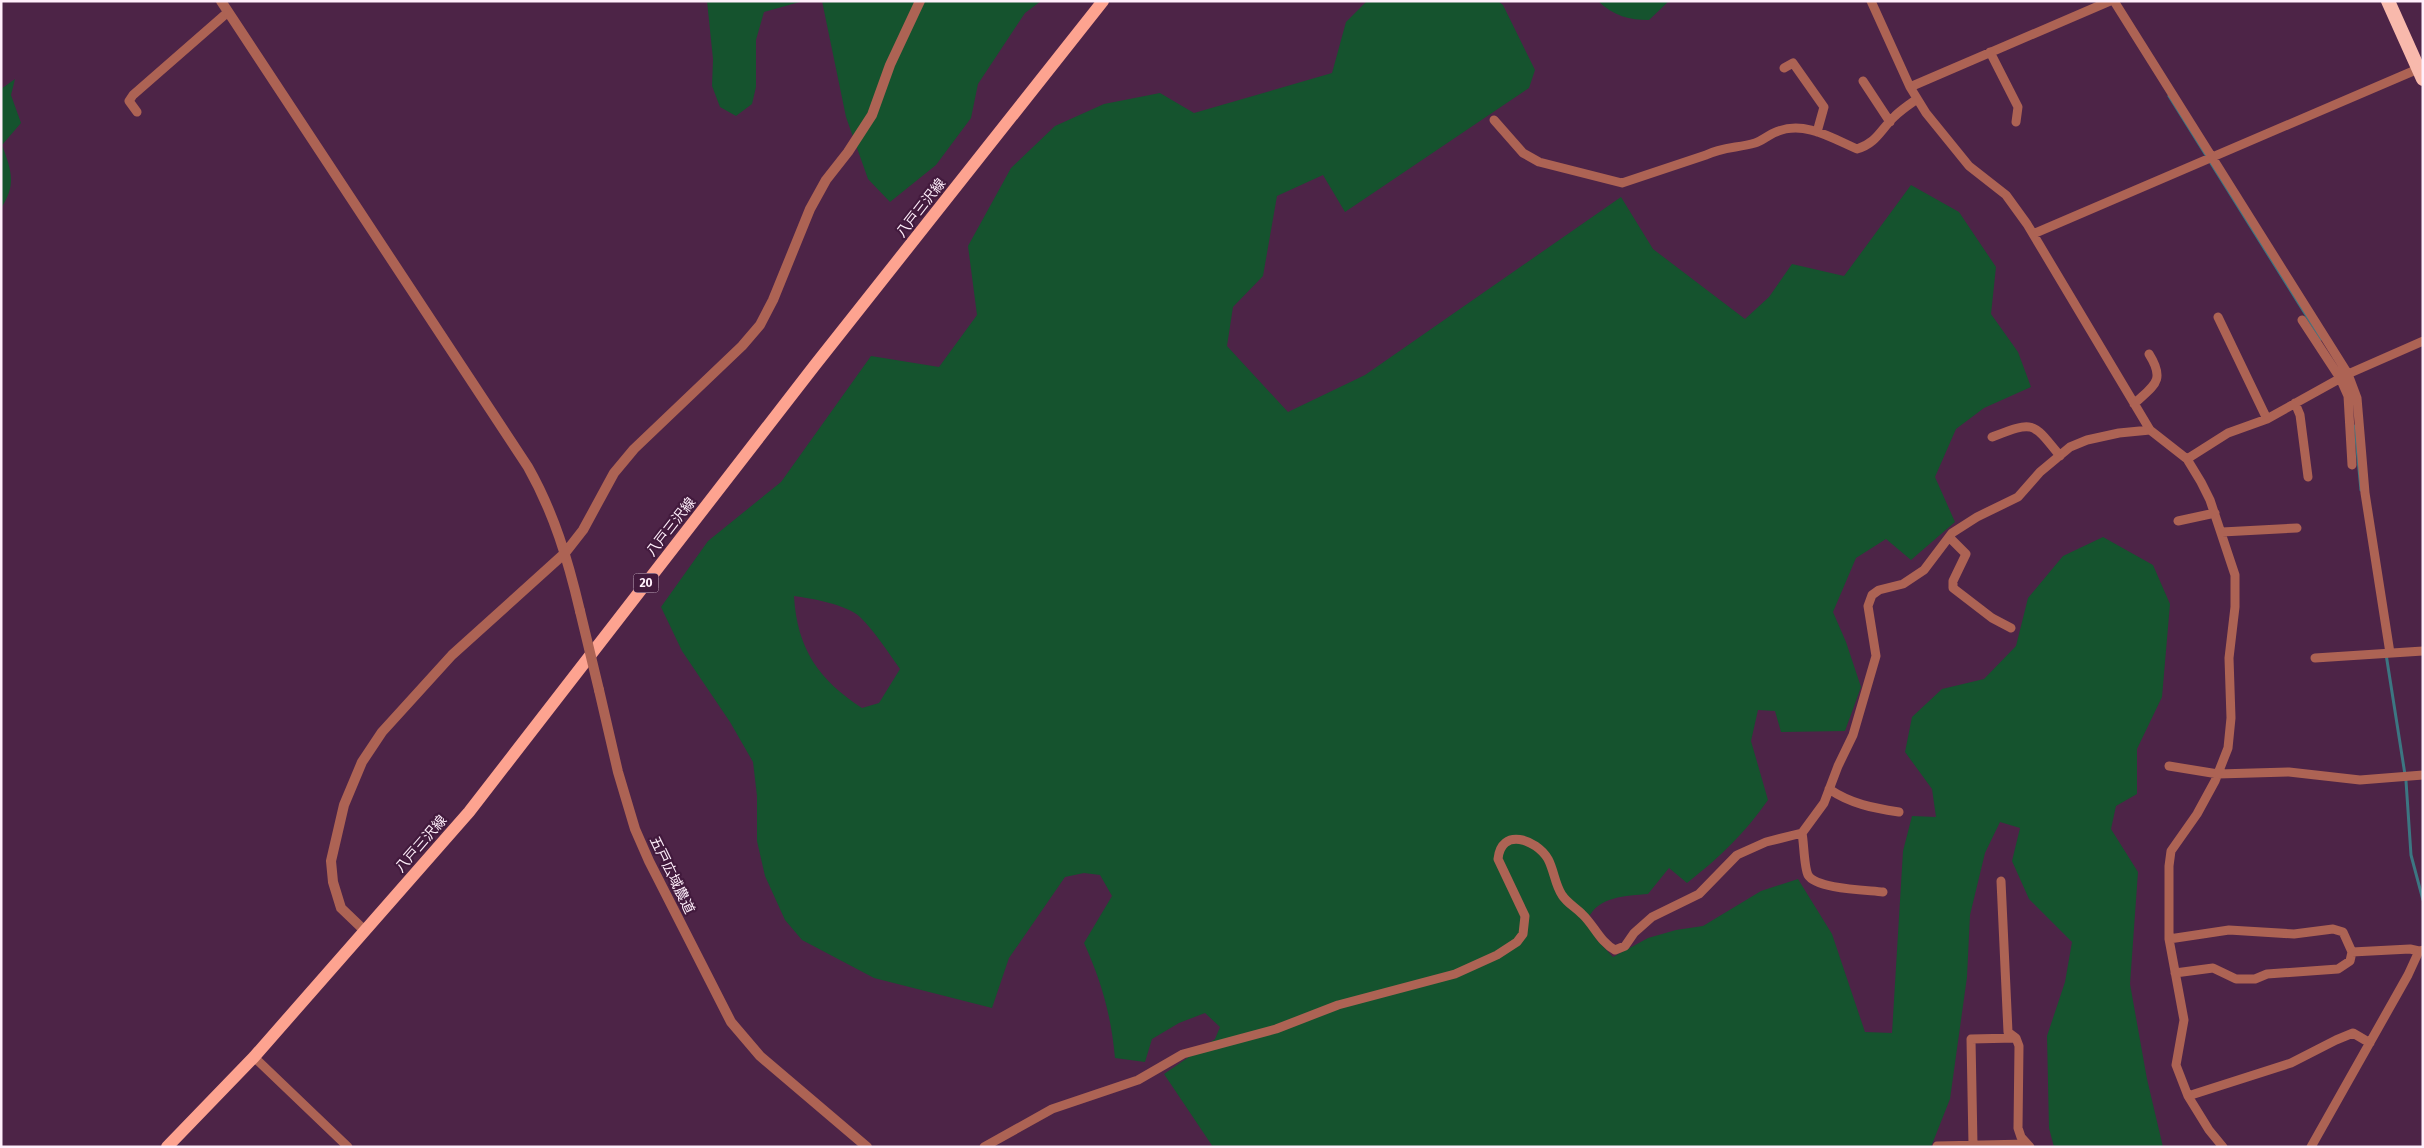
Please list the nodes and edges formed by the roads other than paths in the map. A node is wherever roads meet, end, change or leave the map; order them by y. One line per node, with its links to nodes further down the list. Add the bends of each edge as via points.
1 (221, 1): 8 (street, 五戸広域農道)
2 (920, 1): 41 (street, via 890,65 872,115 826,180 810,209 760,325 614,473 582,530)
3 (1103, 1): 54 (main road, 八戸三沢線 / 20, via 815,365 469,812)
4 (1871, 1): 13 (street)
5 (2110, 1): 9 (street)
6 (2114, 1): 20 (street)
7 (2388, 1): 11 (highway)
8 (228, 12): 15 (street, via 133,95 129,102); 41 (street, 五戸広域農道, via 528,467 546,498)
9 (1990, 52): 13 (street); 18 (street, via 2018,108)
10 (1784, 68): 19 (street, via 1793,63 1824,107)
11 (2420, 74): 20 (street)
12 (1863, 81): 17 (street)
13 (1910, 87): 14 (street)
14 (1917, 99): 17 (street); 21 (street, via 1969,166 2006,195)
15 (137, 112)
16 (1494, 120): 19 (street, via 1522,153 1540,162 1622,183 1718,149 1756,143 1776,131 1795,128)
17 (1890, 122): 19 (street, via 1873,142 1857,149)
18 (2016, 122)
19 (1817, 132)
20 (2213, 158): 21 (street); 26 (street)
21 (2033, 234): 28 (street)
22 (2218, 317): 29 (street)
23 (2302, 320): 26 (street)
24 (2423, 341): 26 (street)
25 (2149, 354): 28 (street, via 2158,369 2157,377 2154,385)
26 (2344, 376): 27 (street); 34 (street); 44 (street, via 2357,398 2365,493)
27 (2295, 403): 29 (street); 35 (street, via 2300,415)
28 (2134, 404): 30 (street)
29 (2267, 419): 33 (street, via 2228,433)
30 (2150, 430): 32 (street, via 2087,440 2070,447); 33 (street)
31 (1992, 437): 32 (street, via 2024,425 2038,429)
32 (2060, 456): 40 (street, via 2040,472 2018,497 1977,517)
33 (2187, 459): 36 (street)
34 (2352, 465)
35 (2308, 477)
36 (2215, 513): 37 (street); 39 (street)
37 (2178, 521)
38 (2297, 528): 39 (street)
39 (2222, 532): 47 (street, via 2235,575 2235,607 2229,658 2231,718 2228,748)
40 (1949, 537): 42 (street, via 1966,554 1953,581 1954,588 1992,618); 49 (street, via 1924,570 1903,584 1872,595 1868,606 1876,656 1853,735)
41 (565, 552): 54 (street, via 452,655 382,732 362,762 344,805 331,861 340,908); 68 (street, 五戸広域農道, bridge, via 618,772 648,861 731,1022 760,1056)
42 (2011, 628)
43 (2423, 651): 44 (street)
44 (2390, 653): 45 (street)
45 (2315, 658)
46 (2169, 766): 47 (street)
47 (2218, 774): 48 (street, via 2289,772 2360,780); 55 (street, via 2197,814 2171,851)
48 (2423, 775)
49 (1829, 789): 50 (street, via 1857,804); 51 (street, via 1824,803)
50 (1899, 812)
51 (1802, 833): 53 (street, via 1807,874 1813,880 1824,885); 69 (street, via 1766,842 1737,855 1699,894 1652,917 1625,946 1616,950 1606,945 1583,914 1561,894 1547,858 1526,841 1513,839 1499,849 1498,859 1525,916 1523,934 1497,955 1455,974 1338,1005 1276,1029 1183,1054 1138,1080 1052,1108)
52 (2001, 881): 59 (street, via 2008,1032)
53 (1882, 892)
54 (365, 931): 61 (main road, 八戸三沢線 / 20)
55 (2169, 939): 57 (street, via 2229,930 2294,934 2333,929 2343,932); 58 (street)
56 (2421, 951): 57 (street); 60 (street)
57 (2352, 952): 58 (street, via 2350,961 2338,969 2268,974 2255,979 2236,979 2213,968)
58 (2175, 973): 62 (street, via 2184,1020 2176,1065)
59 (2016, 1038): 63 (street, via 1972,1039); 64 (street, via 2019,1046 2018,1128)
60 (2370, 1043): 62 (street, via 2353,1033 2291,1064); 71 (street)
61 (254, 1058): 66 (main road, 八戸三沢線 / 20); 67 (street)
62 (2188, 1096): 70 (street)
63 (1973, 1145): 64 (street); 65 (street)
64 (2028, 1145)
65 (1937, 1146)
66 (167, 1147)
67 (348, 1147)
68 (867, 1147)
69 (984, 1147)
70 (2223, 1147)
71 (2311, 1147)

